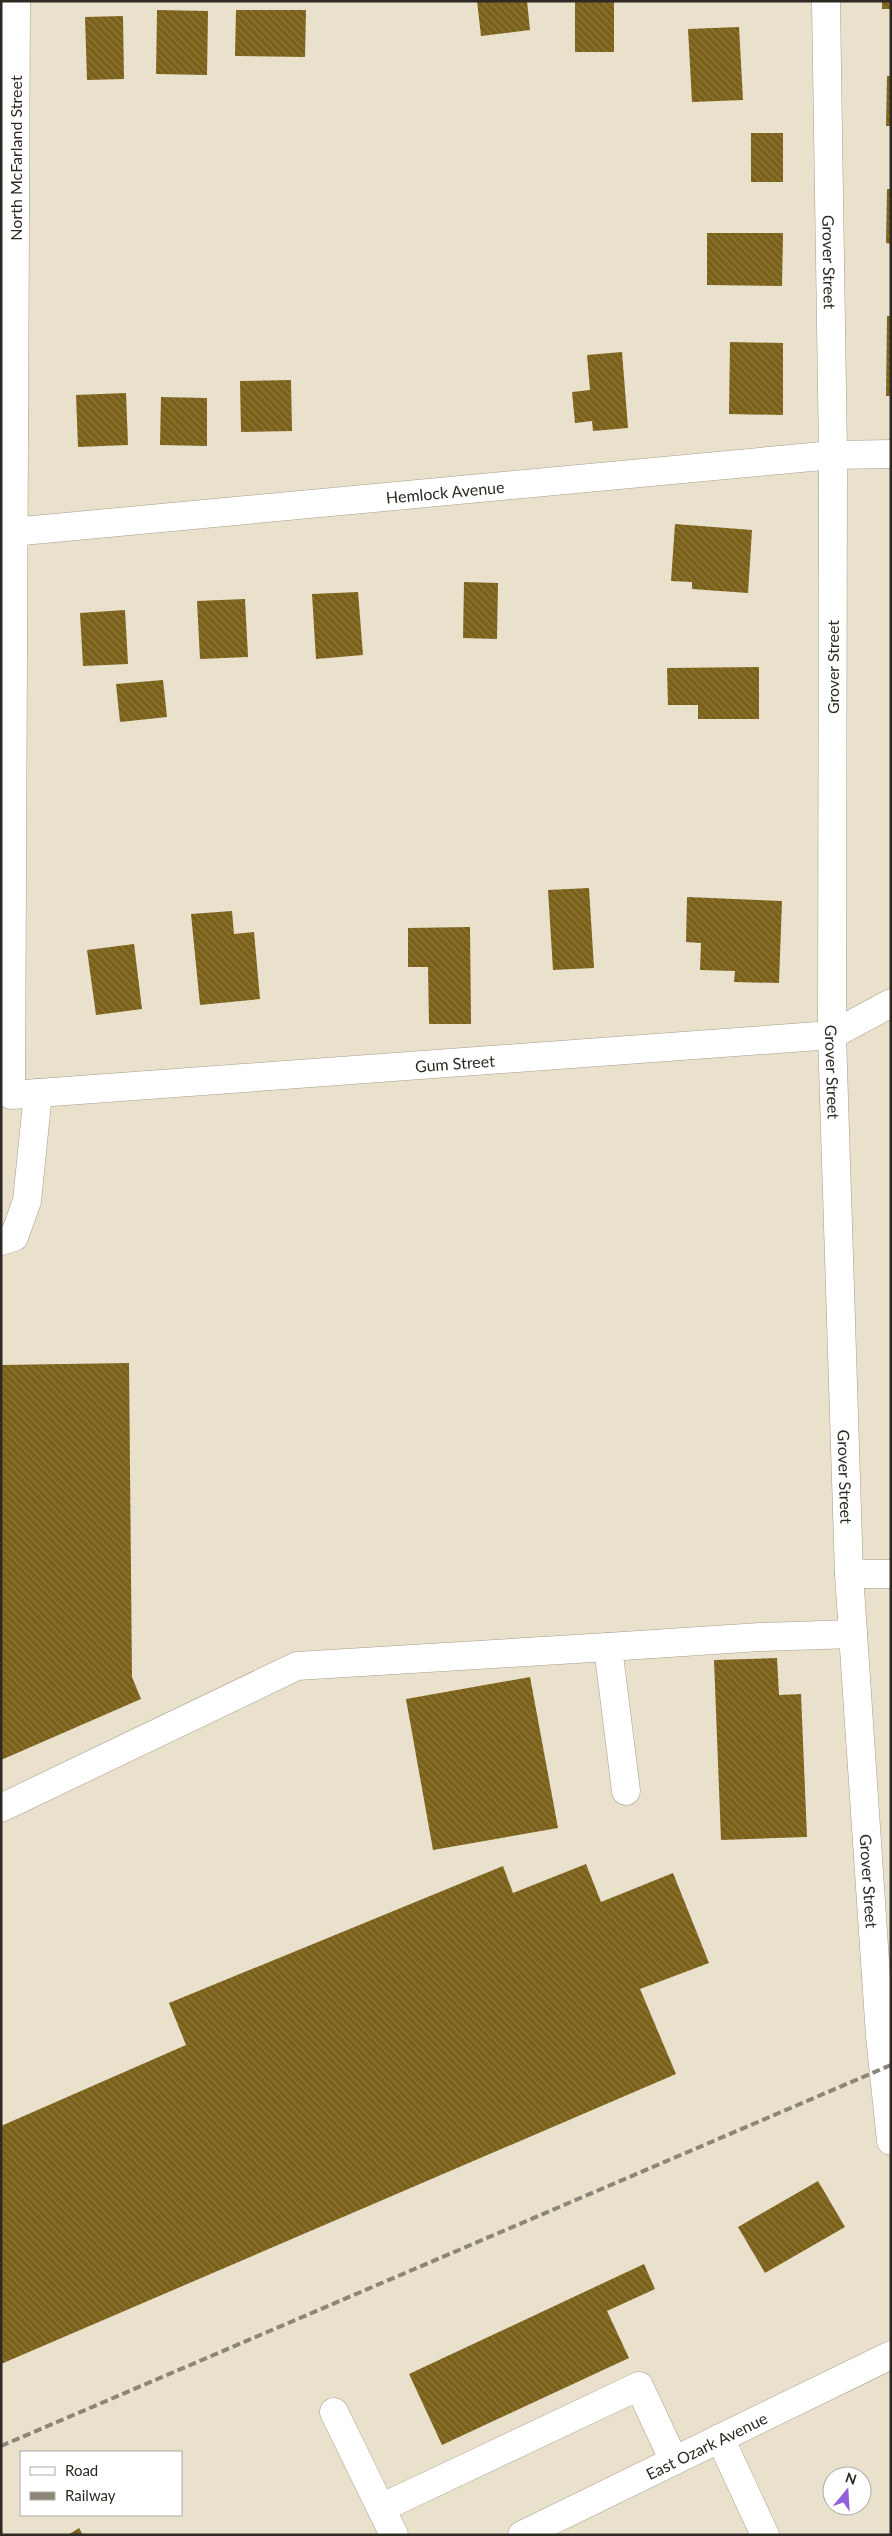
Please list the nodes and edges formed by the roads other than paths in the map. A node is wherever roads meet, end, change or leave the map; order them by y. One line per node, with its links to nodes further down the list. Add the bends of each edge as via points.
1 (16, 1): 5 (street, North McFarland Street)
2 (826, 1): 4 (street, Grover Street)
3 (891, 454): 4 (street, Hemlock Avenue)
4 (833, 455): 5 (street, Hemlock Avenue); 7 (street, Grover Street)
5 (7, 532): 9 (street, North McFarland Street)
6 (891, 1003): 7 (street, Gum Street)
7 (832, 1035): 8 (street, Gum Street); 11 (street, Grover Street)
8 (38, 1093): 9 (street, Gum Street); 10 (street, via 27,1202 14,1237)
9 (11, 1095)
10 (1, 1240)
11 (849, 1574): 12 (street); 13 (street, Grover Street)
12 (891, 1574)
13 (853, 1634): 14 (street); 17 (street, Grover Street, via 880,2036)
14 (608, 1647): 15 (street); 16 (street, via 297,1666)
15 (626, 1791)
16 (1, 1808)
17 (891, 2141)
18 (891, 2356): 20 (street, East Ozark Avenue)
19 (334, 2412): 22 (street)
20 (720, 2438): 21 (street, East Ozark Avenue); 25 (street)
21 (674, 2461): 22 (street, via 638,2386); 24 (street, East Ozark Avenue)
22 (382, 2508): 23 (street)
23 (394, 2535)
24 (522, 2535)
25 (765, 2535)

